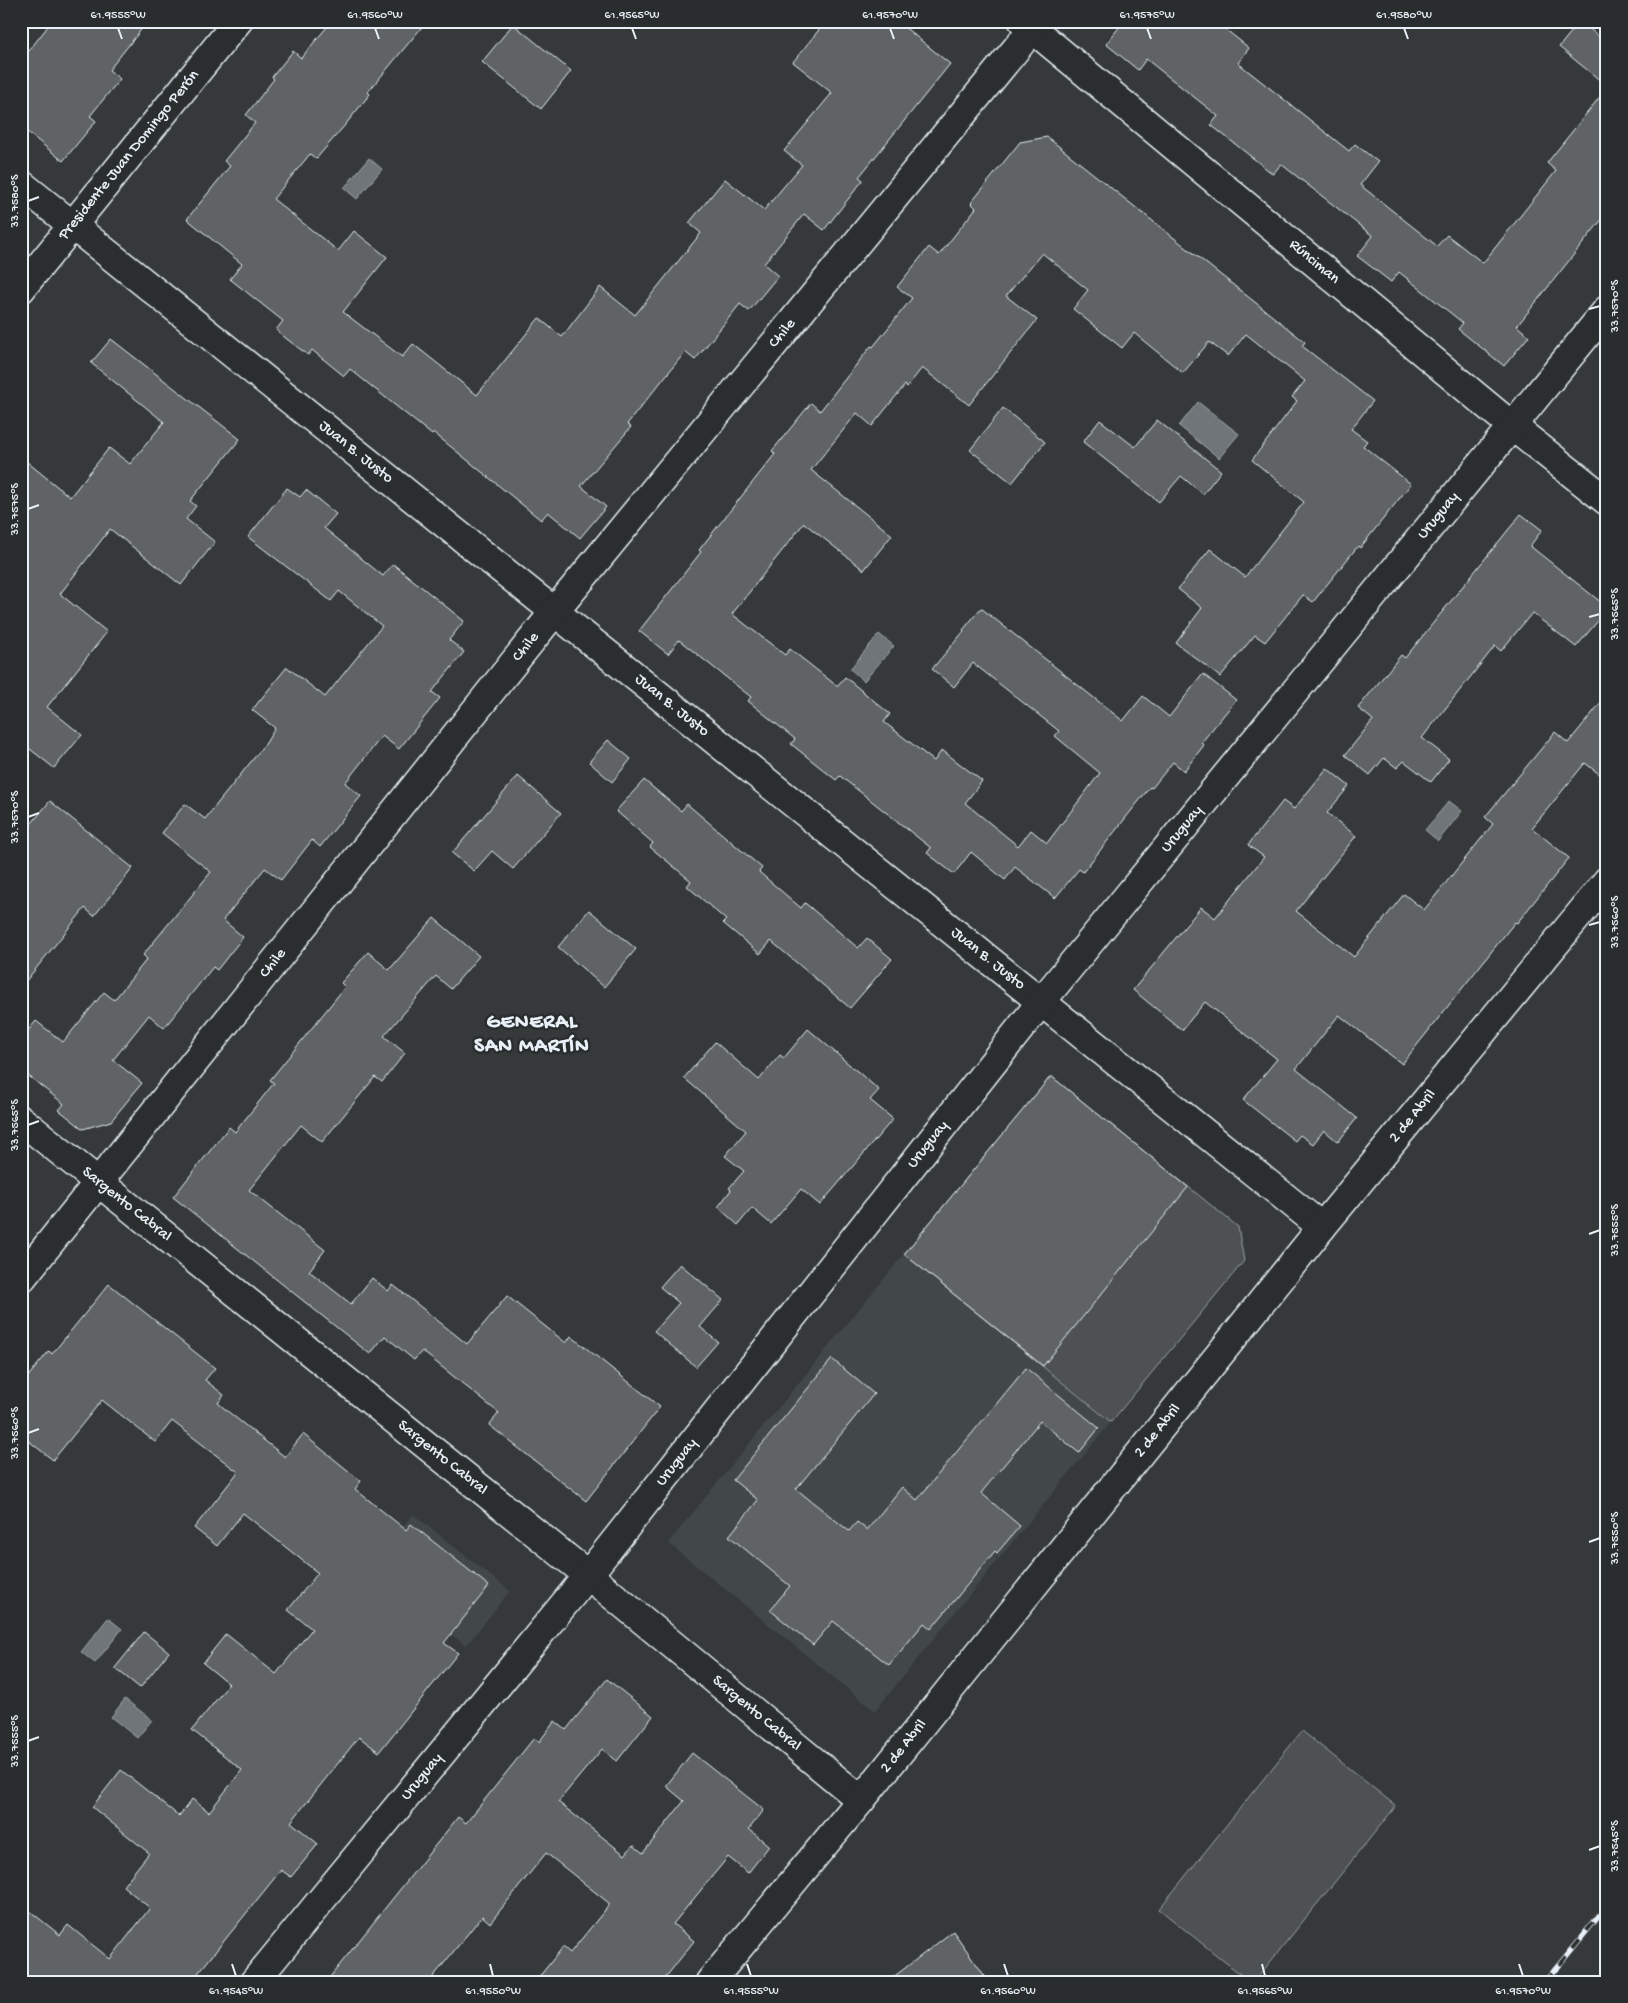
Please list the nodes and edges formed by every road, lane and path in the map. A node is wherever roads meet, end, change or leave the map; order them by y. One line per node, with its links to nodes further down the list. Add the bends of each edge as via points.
1 (238, 21): 4 (street, Presidente Juan Domingo Perón)
2 (1032, 24): 7 (street, Rúnciman); 9 (street, Chile)
3 (21, 184): 4 (street, Juan B. Justo)
4 (73, 225): 5 (street, Presidente Juan Domingo Perón); 9 (street, Juan B. Justo)
5 (21, 289)
6 (1607, 310): 7 (street, Uruguay)
7 (1512, 426): 8 (street, Rúnciman); 11 (street, Uruguay)
8 (1607, 501)
9 (555, 612): 11 (street, Juan B. Justo); 13 (street, Chile)
10 (1607, 881): 14 (street, 2 de Abril)
11 (1041, 1002): 14 (street, Juan B. Justo); 16 (street, Uruguay)
12 (21, 1120): 13 (street, Sargento Cabral)
13 (100, 1183): 15 (street, Chile); 16 (street, Sargento Cabral)
14 (1322, 1227): 17 (street, 2 de Abril)
15 (21, 1279)
16 (588, 1575): 17 (street, Sargento Cabral); 18 (street, Uruguay)
17 (861, 1800): 19 (street, 2 de Abril)
18 (254, 1982)
19 (710, 1982)

